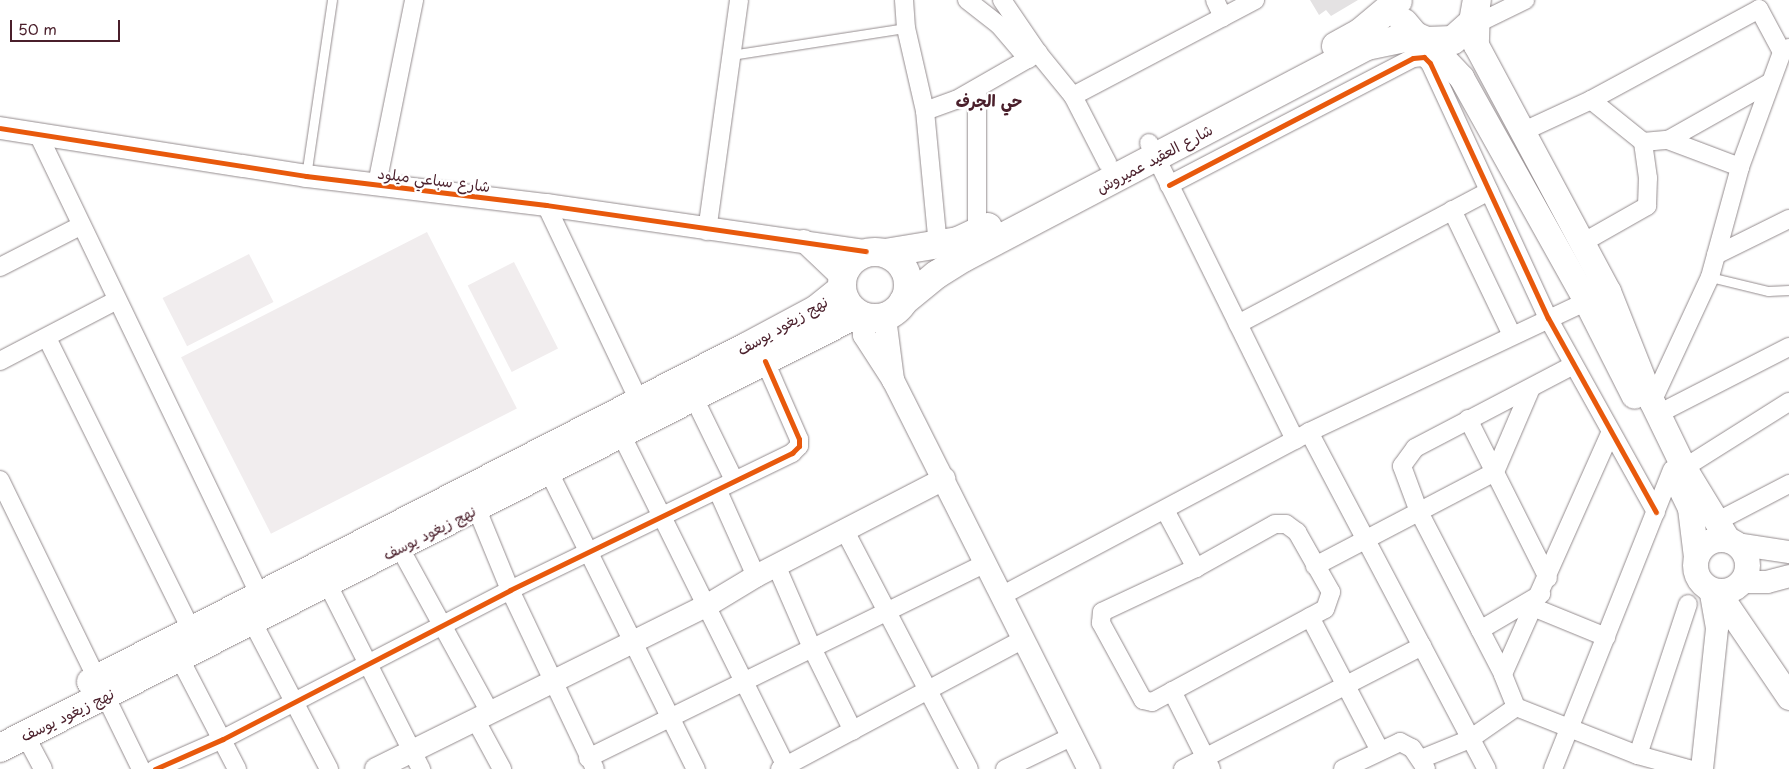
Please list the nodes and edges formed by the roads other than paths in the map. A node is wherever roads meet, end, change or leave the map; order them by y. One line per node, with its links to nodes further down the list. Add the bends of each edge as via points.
1 (332, 0): 32 (lane)
2 (414, 0): 33 (street)
3 (739, 0): 17 (street)
4 (904, 0): 14 (street)
5 (967, 0): 18 (street)
6 (1002, 0): 18 (street)
7 (1215, 0): 13 (street)
8 (1255, 0): 13 (street)
9 (1525, 0): 12 (street)
10 (1398, 1): 15 (main road, via 1402,20); 29 (main road, شارع العقيد عميروش, via 1361,32)
11 (1757, 5): 16 (street); 22 (street)
12 (1477, 11): 15 (main road, شارع العقيد عميروش, via 1465,32 1440,43); 25 (main road, via 1476,45)
13 (1223, 17): 21 (street)
14 (906, 28): 17 (lane); 23 (street)
15 (1421, 39): 29 (main road, شارع العقيد عميروش, via 1368,46); 53 (main road, via 1461,77)
16 (1785, 50): 19 (street)
17 (731, 55): 40 (street)
18 (1033, 56): 20 (street); 21 (street)
19 (1769, 83): 27 (street); 31 (street)
20 (977, 89): 23 (street); 41 (street)
21 (1073, 96): 30 (street)
22 (1591, 100): 25 (street); 28 (street)
23 (924, 111): 44 (street)
24 (0, 128): 26 (street, شارع سباعي ميلود)
25 (1524, 131): 43 (main road)
26 (38, 134): 32 (street, شارع سباعي ميلود); 39 (street)
27 (1668, 140): 28 (street); 31 (street)
28 (1642, 142): 43 (street, via 1649,187 1647,206)
29 (1152, 150): 30 (main road, شارع العقيد عميروش); 34 (street); 54 (main road, شارع العقيد عميروش)
30 (1108, 164): 41 (main road, شارع العقيد عميروش)
31 (1740, 167): 46 (street)
32 (306, 176): 33 (street, شارع سباعي ميلود)
33 (377, 184): 36 (street, شارع سباعي ميلود)
34 (1170, 185): 35 (street, via 1419,56 1430,63); 56 (street)
35 (1489, 190): 37 (street); 55 (street)
36 (546, 205): 40 (street, شارع سباعي ميلود); 65 (street)
37 (1452, 210): 56 (street); 57 (street)
38 (1789, 219): 46 (street)
39 (80, 226): 47 (street); 52 (street)
40 (707, 231): 42 (street, شارع سباعي ميلود)
41 (978, 232): 44 (main road, شارع العقيد عميروش)
42 (804, 241): 45 (street, شارع سباعي ميلود); 49 (street)
43 (1582, 243): 51 (main road)
44 (938, 246): 45 (main road, شارع العقيد عميروش)
45 (875, 252): 49 (main road, via 850,262); 54 (main road, via 894,258 906,273 908,288)
46 (1716, 255): 48 (street)
47 (0, 267)
48 (1710, 277): 50 (lane, via 1768,291); 67 (street)
49 (842, 284): 54 (main road, via 848,304); 65 (main road, نهج زيغود يوسف, via 817,308)
50 (1789, 290)
51 (1608, 291): 53 (street); 67 (main road)
52 (117, 300): 58 (street); 105 (street)
53 (1586, 301): 55 (street); 72 (main road)
54 (877, 312): 60 (main road, نهج زيغود يوسف); 75 (street, via 893,380)
55 (1548, 318): 57 (street); 62 (street)
56 (1238, 324): 71 (street)
57 (1512, 335): 71 (street)
58 (48, 338): 61 (street); 110 (street)
59 (1789, 346): 67 (street)
60 (765, 361): 64 (main road, نهج زيغود يوسف); 77 (street, via 798,433 799,446)
61 (0, 362)
62 (1574, 365): 63 (street); 70 (street)
63 (1530, 388): 68 (street); 74 (street)
64 (694, 398): 69 (main road, نهج زيغود يوسف); 77 (street)
65 (639, 401): 69 (main road, نهج زيغود يوسف)
66 (1789, 402): 72 (street)
67 (1655, 408): 72 (main road)
68 (1468, 419): 74 (street); 82 (street, via 1407,455 1402,466 1404,479)
69 (616, 424): 73 (main road, نهج زيغود يوسف); 84 (street); 87 (main road, نهج زيغود يوسف)
70 (1610, 434): 83 (street); 101 (street)
71 (1302, 436): 81 (street); 88 (street)
72 (1678, 469): 83 (street); 86 (main road); 91 (main road, via 1690,508)
73 (548, 470): 80 (main road, نهج زيغود يوسف); 89 (street)
74 (1495, 472): 82 (street); 101 (street)
75 (944, 479): 85 (street); 92 (street)
76 (0, 480): 122 (street)
77 (734, 480): 79 (street)
78 (1789, 484): 86 (street)
79 (717, 489): 84 (street); 97 (street)
80 (476, 508): 87 (main road, نهج زيغود يوسف); 100 (street)
81 (1165, 510): 95 (street); 102 (street)
82 (1419, 512): 88 (street); 109 (street)
83 (1656, 512): 111 (street)
84 (663, 517): 89 (street); 104 (street)
85 (845, 530): 93 (street); 106 (street)
86 (1726, 535): 90 (street); 91 (main road, via 1706,544); 99 (main road, via 1742,550 1747,566)
87 (395, 537): 96 (main road, نهج زيغود يوسف); 108 (street)
88 (1368, 539): 94 (street); 114 (street)
89 (589, 552): 100 (street); 113 (street)
90 (1789, 552)
91 (1696, 557): 99 (main road, via 1699,579)
92 (984, 564): 102 (street); 106 (street)
93 (776, 565): 97 (street); 115 (street)
94 (1315, 566): 95 (street, via 1297,532 1280,524); 107 (street, via 1331,592 1331,598 1325,609)
95 (1196, 568): 124 (street, via 1105,609 1100,616 1143,700 1152,702)
96 (322, 574): 105 (main road, نهج زيغود يوسف); 117 (street)
97 (756, 576): 104 (street)
98 (1789, 576): 99 (street)
99 (1726, 587): 125 (main road); 161 (street, via 1718,628)
100 (510, 590): 108 (street); 120 (street)
101 (1541, 593): 109 (street); 111 (street); 118 (street)
102 (1000, 596): 112 (street)
103 (1688, 604): 139 (street)
104 (708, 605): 113 (street); 119 (street)
105 (260, 610): 110 (main road, نهج زيغود يوسف); 116 (main road, نهج زيغود يوسف); 126 (street)
106 (886, 612): 115 (street); 123 (street)
107 (1310, 617): 121 (street); 124 (street)
108 (443, 625): 117 (street); 128 (street)
109 (1480, 630): 118 (street)
110 (192, 632): 122 (main road, نهج زيغود يوسف)
111 (1606, 638): 130 (street)
112 (1022, 640): 123 (street); 133 (street)
113 (632, 643): 120 (street); 129 (street)
114 (1422, 646): 121 (street); 135 (street)
115 (813, 650): 119 (street); 132 (street)
116 (180, 659): 122 (main road, نهج زيغود يوسف); 134 (street)
117 (370, 664): 126 (street); 138 (street)
118 (1503, 674): 127 (street)
119 (745, 681): 129 (street); 144 (street)
120 (554, 683): 128 (street); 142 (street)
121 (1345, 686): 137 (street); 141 (street)
122 (101, 687): 131 (main road, نهج زيغود يوسف); 146 (street)
123 (928, 691): 132 (street); 153 (street)
124 (1172, 691): 141 (street)
125 (1789, 697)
126 (292, 702): 134 (street); 149 (street)
127 (1516, 707): 130 (street); 135 (street)
128 (482, 715): 138 (street); 151 (street)
129 (670, 720): 142 (street); 152 (street)
130 (1570, 730): 139 (street); 159 (street)
131 (13, 731): 136 (main road, نهج زيغود يوسف); 145 (street)
132 (853, 731): 140 (street)
133 (1071, 737): 154 (street); 155 (street)
134 (223, 739): 147 (street); 148 (street)
135 (1470, 739): 143 (street); 158 (street)
136 (0, 748)
137 (1380, 751): 143 (street, via 1400,742 1408,744); 157 (street)
138 (416, 760): 150 (street)
139 (1643, 760): 160 (street)
140 (808, 763): 144 (street)
141 (1209, 763): 156 (street)
142 (592, 764)
143 (1424, 764)
144 (783, 767)
145 (43, 769)
146 (141, 769)
147 (155, 769)
148 (237, 769)
149 (329, 769)
150 (376, 769)
151 (502, 769)
152 (696, 769)
153 (969, 769)
154 (1005, 769)
155 (1088, 769)
156 (1183, 769)
157 (1343, 769)
158 (1487, 769)
159 (1553, 769)
160 (1688, 769)
161 (1702, 769)

